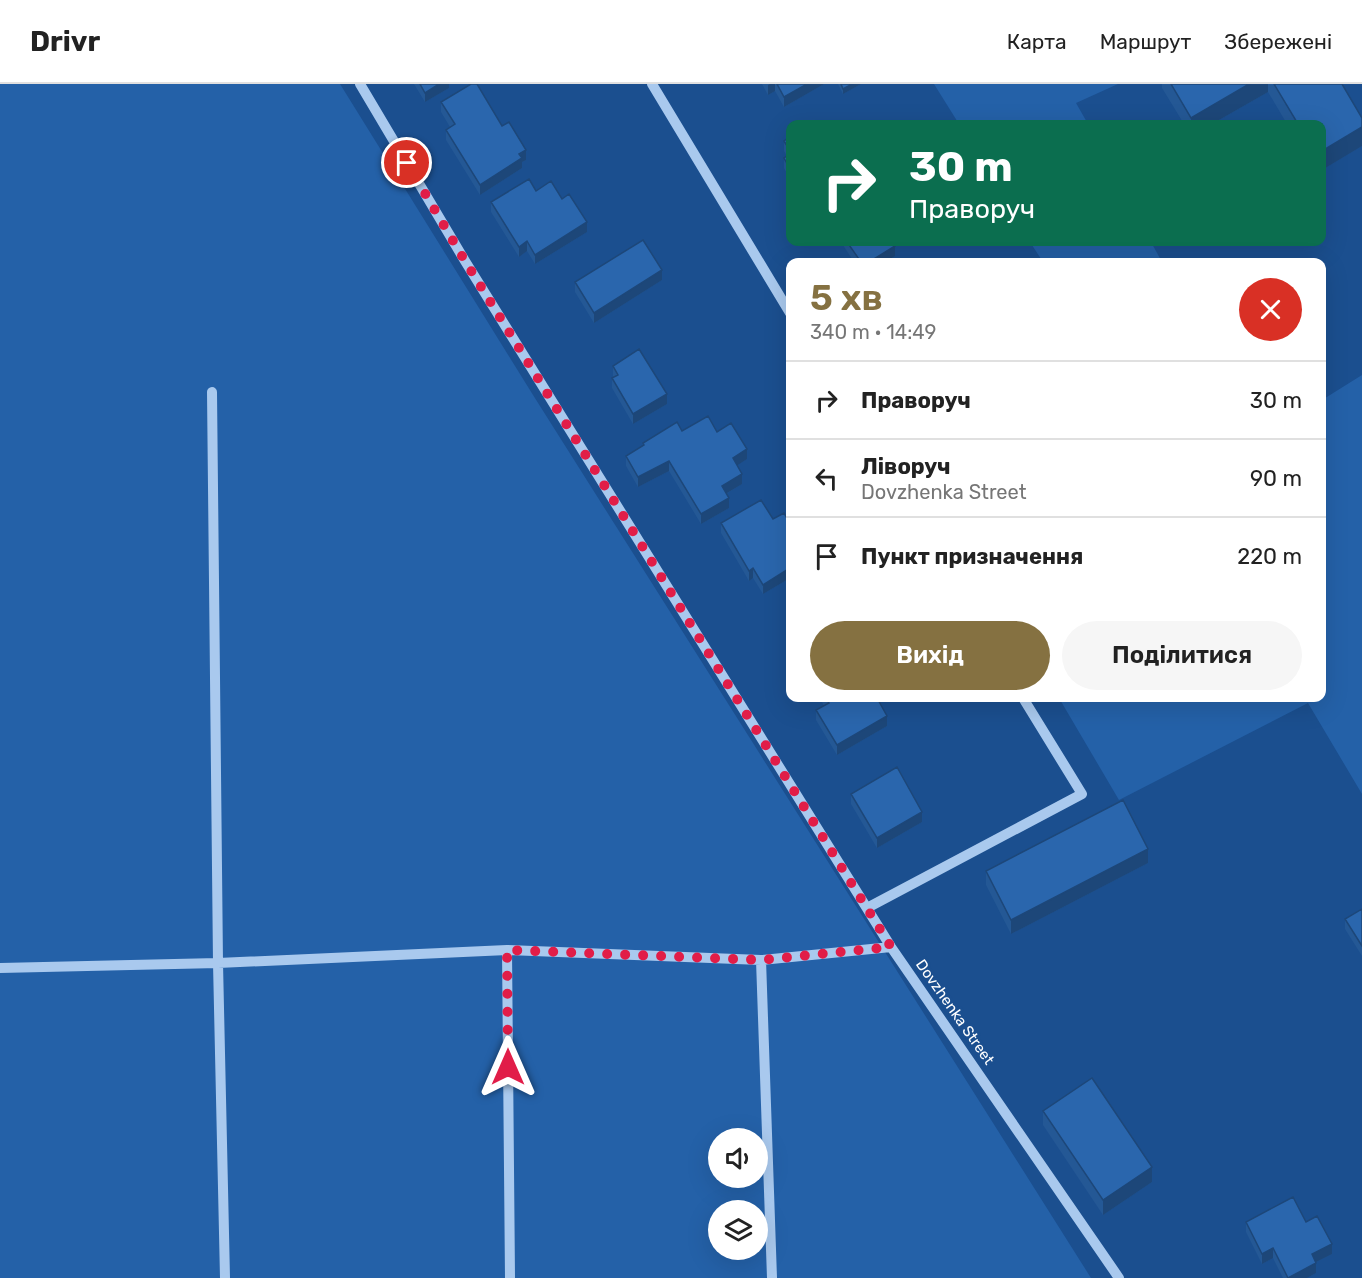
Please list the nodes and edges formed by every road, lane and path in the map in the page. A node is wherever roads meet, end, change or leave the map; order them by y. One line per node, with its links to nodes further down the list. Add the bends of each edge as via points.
1 (360, 84): 6 (street, Dovzhenka Street, via 465,261)
2 (652, 84): 3 (street)
3 (786, 306)
4 (212, 392): 10 (street)
5 (1025, 702): 6 (street, via 1082,794)
6 (867, 908): 7 (street, Dovzhenka Street)
7 (891, 947): 9 (street); 15 (street, Dovzhenka Street)
8 (507, 950): 9 (street); 10 (street); 13 (street)
9 (761, 960): 14 (street)
10 (218, 963): 11 (street); 12 (street)
11 (0, 968)
12 (225, 1278)
13 (510, 1278)
14 (772, 1278)
15 (1119, 1278)

